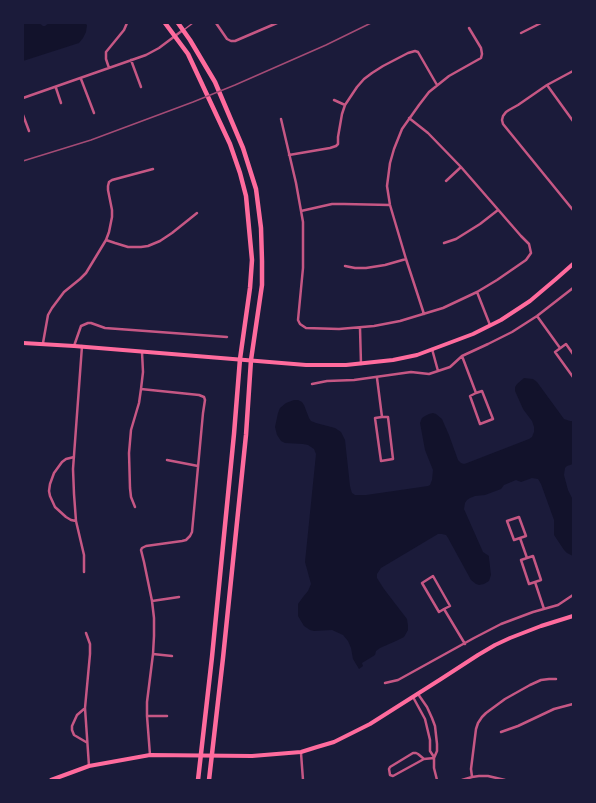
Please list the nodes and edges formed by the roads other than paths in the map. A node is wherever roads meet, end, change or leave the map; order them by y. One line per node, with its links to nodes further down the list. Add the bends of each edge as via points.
1 (127, 23): 13 (street, via 106,52)
2 (165, 23): 11 (main road)
3 (178, 23): 9 (main road)
4 (193, 23): 9 (lane)
5 (216, 23): 6 (street, via 228,39 235,41)
6 (277, 23)
7 (541, 23): 10 (street)
8 (469, 28): 16 (street, via 481,48 481,58)
9 (184, 30): 11 (street); 61 (main road, via 215,82 243,148 256,189 261,228 262,285)
10 (521, 33)
11 (175, 36): 12 (street, via 152,52); 60 (main road, via 188,54 230,144 246,196 252,260)
12 (131, 60): 13 (street); 18 (street)
13 (109, 68): 15 (street)
14 (573, 71): 17 (street)
15 (81, 79): 19 (street); 24 (street)
16 (438, 85): 23 (street, via 420,54 415,51 383,66 364,79); 26 (street, via 429,92)
17 (547, 85): 28 (street); 35 (street, via 509,110 502,116 502,120)
18 (141, 87)
19 (56, 88): 20 (street); 22 (street)
20 (23, 98)
21 (334, 100): 23 (street)
22 (61, 103)
23 (345, 104): 30 (street, via 336,146)
24 (94, 113)
25 (23, 115): 29 (street)
26 (409, 118): 31 (street, via 428,133); 34 (street, via 402,129 390,163 387,186)
27 (281, 119): 30 (street)
28 (573, 121)
29 (29, 131)
30 (289, 155): 37 (street)
31 (461, 167): 33 (street); 36 (street)
32 (153, 169): 39 (street, via 109,182 112,217)
33 (446, 181)
34 (390, 205): 37 (street, via 332,204); 41 (street)
35 (573, 209)
36 (498, 210): 40 (street, via 456,239); 45 (street, via 529,244 531,253 526,260)
37 (301, 211): 49 (street, via 303,268 298,320 300,324 306,328)
38 (197, 213): 39 (street, via 172,234 148,246 128,247)
39 (106, 240): 52 (street, via 86,273 60,296 52,308 48,315)
40 (444, 243)
41 (406, 259): 43 (street, via 366,268); 46 (street)
42 (573, 264): 48 (main road, via 530,301)
43 (344, 266)
44 (573, 288): 47 (street)
45 (477, 292): 46 (street); 48 (street)
46 (424, 314): 49 (street)
47 (537, 316): 55 (street); 59 (street, via 512,332)
48 (490, 325): 56 (main road)
49 (360, 328): 62 (street)
50 (227, 337): 53 (street, via 105,328 88,323 81,326)
51 (23, 343): 52 (main road)
52 (43, 344): 53 (main road)
53 (74, 346): 54 (main road)
54 (82, 346): 57 (main road); 70 (street)
55 (560, 348): 58 (street, via 566,344); 64 (street, via 555,352)
56 (432, 350): 62 (main road, via 399,359); 63 (street)
57 (142, 351): 60 (main road); 67 (street)
58 (573, 354)
59 (462, 356): 63 (street, via 450,367); 68 (street)
60 (240, 359): 61 (main road); 102 (main road, via 212,657)
61 (251, 360): 62 (main road, via 306,366); 101 (main road, via 246,435)
62 (361, 364)
63 (438, 371): 65 (street, via 426,374 411,372)
64 (573, 377)
65 (377, 378): 66 (street); 69 (street)
66 (312, 384)
67 (141, 389): 72 (street, via 199,394 204,397); 73 (street, via 131,430 129,453 131,498)
68 (476, 393): 68 (street, via 482,391 493,419 480,424 470,396)
69 (382, 417): 69 (street, via 388,417 394,459 381,461 375,418)
70 (74, 457): 74 (street); 74 (street, via 62,462 54,473 49,491 56,507 66,517)
71 (167, 460): 72 (street)
72 (198, 466): 81 (street, via 190,536 186,540 146,546 141,550)
73 (136, 507)
74 (76, 521): 77 (street, via 84,555)
75 (520, 538): 75 (street, via 526,536 519,517 507,521 514,540); 76 (street)
76 (527, 558): 78 (street, via 533,556 541,580); 78 (street, via 521,560 529,584)
77 (84, 572)
78 (535, 582): 83 (street)
79 (573, 595): 83 (street, via 558,605)
80 (179, 597): 81 (street)
81 (152, 600): 87 (street)
82 (444, 609): 82 (street, via 450,606 433,576 422,583 439,612); 86 (street)
83 (544, 609): 86 (street, via 501,624)
84 (573, 616): 91 (main road, via 495,645)
85 (86, 633): 94 (street, via 90,654)
86 (465, 644): 90 (street, via 398,680)
87 (153, 654): 88 (street); 95 (street)
88 (172, 656)
89 (556, 679): 106 (street, via 541,680 530,685 509,696 484,715 476,729)
90 (385, 683)
91 (418, 693): 92 (main road); 103 (street, via 435,726 437,751)
92 (413, 696): 99 (main road, via 370,724 334,742); 103 (street, via 425,718 430,751)
93 (573, 704): 97 (street, via 554,709)
94 (85, 708): 98 (street); 98 (street, via 77,716 72,730 74,735)
95 (147, 716): 96 (street); 100 (street)
96 (167, 716)
97 (501, 732)
98 (87, 742): 105 (street)
99 (301, 752): 101 (main road, via 252,756); 110 (street)
100 (150, 755): 102 (main road); 105 (main road)
101 (212, 755): 102 (main road); 109 (main road)
102 (200, 756): 108 (main road)
103 (434, 758): 104 (street); 111 (street)
104 (424, 759): 104 (street, via 416,752 413,753 390,767 390,775 393,776)
105 (89, 766): 107 (main road)
106 (472, 777): 112 (street); 113 (street, via 484,776)
107 (50, 780)
108 (198, 780)
109 (209, 780)
110 (303, 780)
111 (436, 780)
112 (462, 780)
113 (505, 780)

